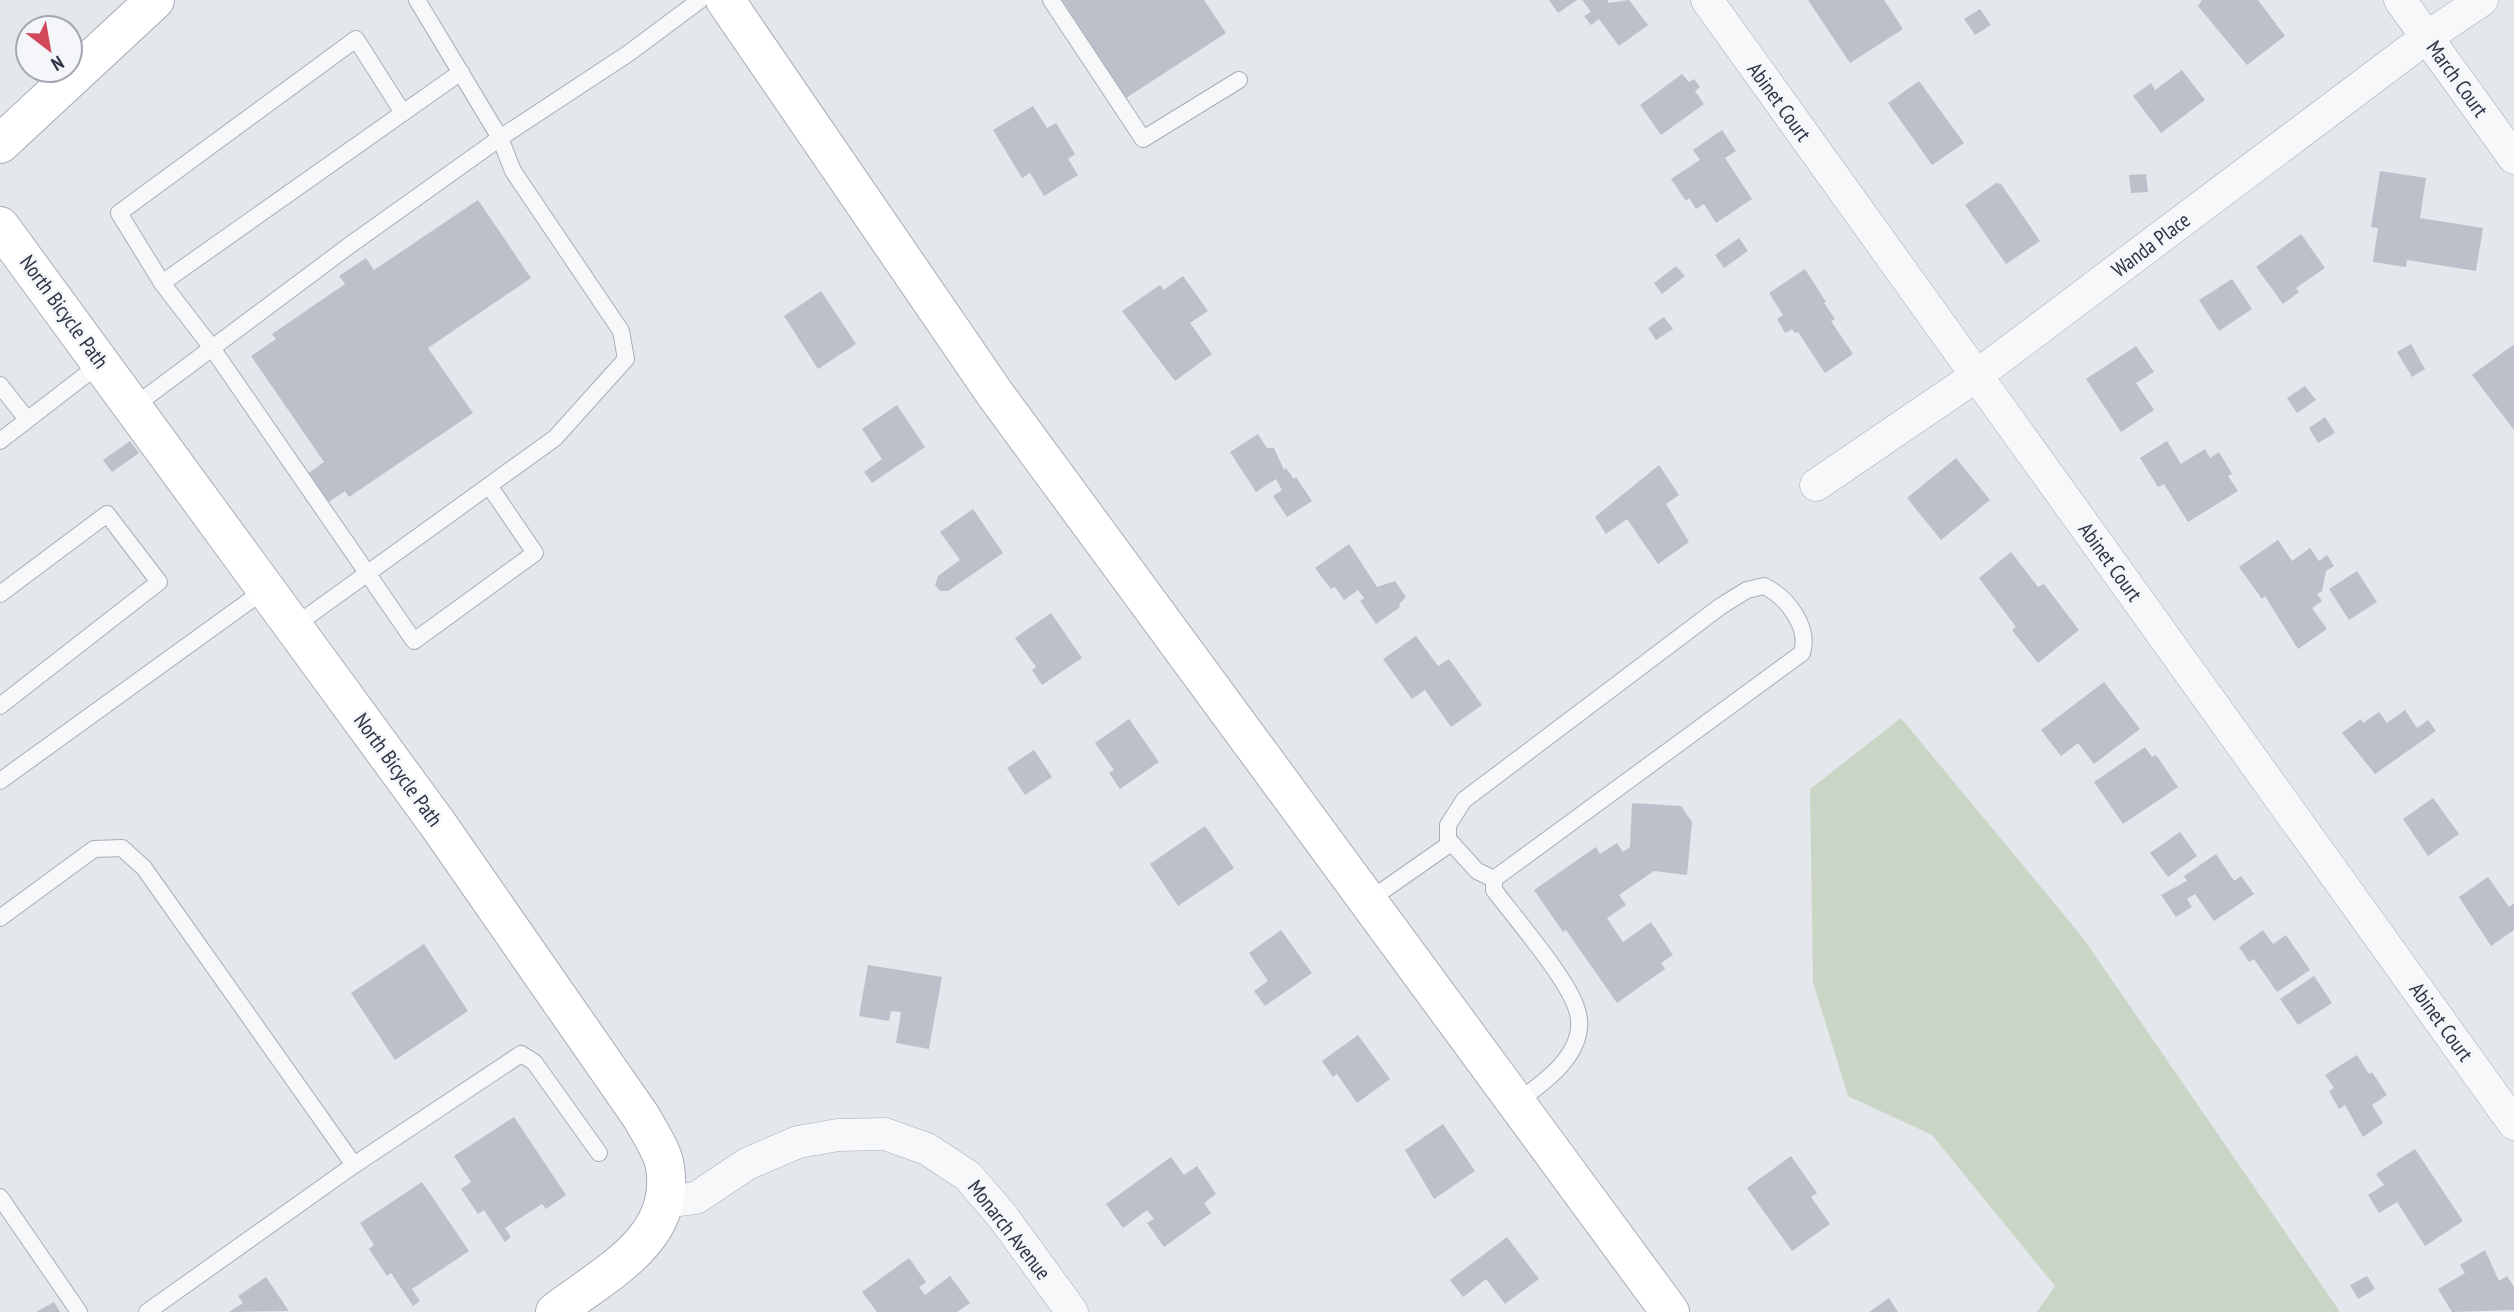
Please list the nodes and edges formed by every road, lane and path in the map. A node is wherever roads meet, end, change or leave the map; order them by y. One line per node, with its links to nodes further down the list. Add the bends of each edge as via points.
1 (155, 0): 14 (street)
2 (417, 0): 10 (lane)
3 (700, 0): 13 (lane)
4 (725, 0): 35 (street, via 995,394)
5 (1051, 0): 11 (lane, via 1143,139)
6 (1706, 0): 20 (street, Abinet Court)
7 (2400, 0): 9 (street, March Court)
8 (2482, 0): 9 (street, Wanda Place)
9 (2427, 37): 15 (street, March Court); 20 (street, Wanda Place)
10 (461, 72): 12 (lane); 13 (lane)
11 (1239, 80)
12 (403, 113): 17 (lane); 17 (lane, via 356,39 119,213)
13 (500, 138): 18 (lane); 26 (lane, via 513,171 621,331 626,359 555,438)
14 (0, 144)
15 (2514, 158)
16 (0, 226): 19 (street, North Bicycle Path)
17 (162, 283): 18 (lane)
18 (212, 348): 22 (lane); 27 (lane)
19 (101, 363): 22 (street, North Bicycle Path); 23 (lane)
20 (1976, 376): 25 (street, Wanda Place); 38 (street, Abinet Court)
21 (0, 385): 23 (lane)
22 (133, 407): 28 (street, North Bicycle Path)
23 (26, 418): 24 (lane)
24 (0, 441)
25 (1816, 485)
26 (489, 487): 27 (lane); 27 (lane, via 535,554 414,641)
27 (369, 573): 30 (lane)
28 (266, 589): 30 (street, North Bicycle Path); 32 (lane)
29 (0, 593): 31 (lane, via 107,514 159,582)
30 (293, 627): 42 (street, North Bicycle Path, via 437,823 642,1118 665,1165)
31 (0, 706)
32 (0, 781)
33 (1451, 843): 34 (lane, via 1478,871); 34 (lane, via 1448,825 1464,800 1721,606 1755,588 1764,586 1777,592 1803,626 1806,641 1802,653); 35 (lane)
34 (1494, 879): 37 (lane, via 1494,890 1567,989 1580,1030 1560,1067)
35 (1368, 901): 37 (street)
36 (0, 918): 40 (lane, via 94,849 122,848 144,869)
37 (1517, 1103): 47 (street)
38 (2514, 1124)
39 (598, 1153): 40 (lane, via 534,1062 521,1054)
40 (354, 1165): 44 (lane)
41 (0, 1197): 43 (lane)
42 (665, 1202): 45 (street, North Bicycle Path, via 656,1228 630,1256); 46 (street, Monarch Avenue, via 696,1198 747,1164 798,1142 885,1134 927,1149 968,1176)
43 (79, 1312)
44 (147, 1312)
45 (555, 1312)
46 (1072, 1312)
47 (1670, 1312)

